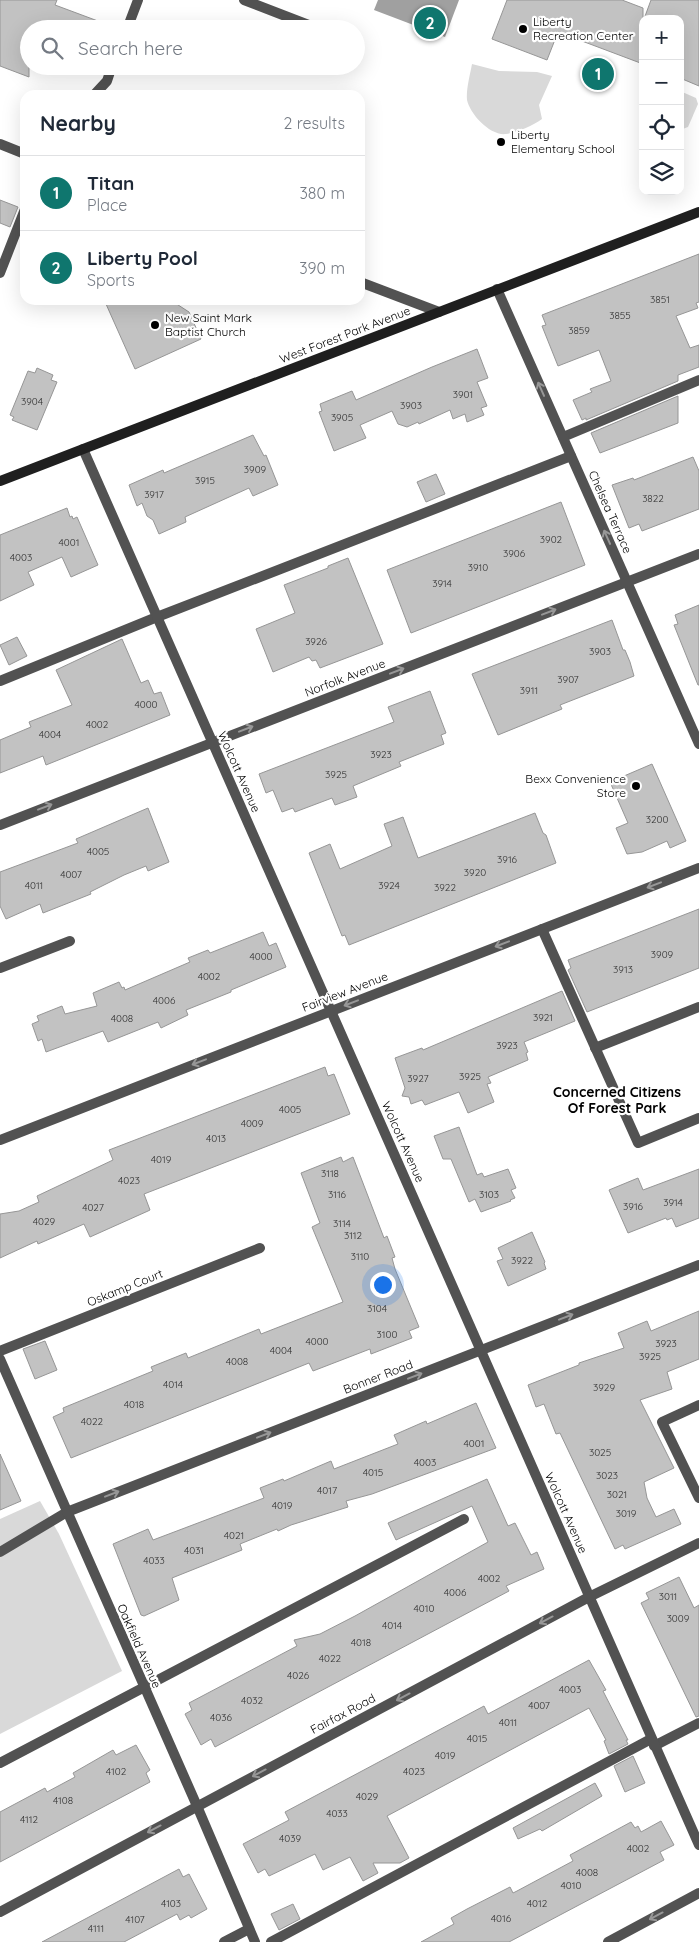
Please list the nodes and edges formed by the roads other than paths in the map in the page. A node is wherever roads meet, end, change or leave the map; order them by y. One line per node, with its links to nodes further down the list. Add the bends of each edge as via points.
1 (138, 0): 3 (street)
2 (244, 0): 4 (street)
3 (130, 20)
4 (296, 20)
5 (109, 75): 6 (street)
6 (99, 90)
7 (0, 144): 8 (street)
8 (20, 152)
9 (699, 212): 13 (main road, West Forest Park Avenue)
10 (20, 222): 11 (street)
11 (0, 273)
12 (365, 284): 14 (street)
13 (497, 289): 14 (main road, West Forest Park Avenue); 16 (street, Chelsea Terrace, one-way to 13)
14 (439, 312): 17 (main road, West Forest Park Avenue)
15 (699, 380): 16 (street)
16 (562, 437): 18 (street, Chelsea Terrace)
17 (83, 449): 19 (main road, West Forest Park Avenue); 22 (street, Wolcott Avenue)
18 (572, 456): 21 (street, Chelsea Terrace, one-way to 18); 22 (street)
19 (0, 481)
20 (699, 554): 21 (street, Norfolk Avenue)
21 (627, 582): 24 (street, Chelsea Terrace); 25 (street, Norfolk Avenue, one-way to 21)
22 (157, 617): 23 (street); 25 (street, Wolcott Avenue)
23 (0, 682)
24 (696, 727): 26 (street, Chelsea Terrace)
25 (212, 742): 27 (street, Norfolk Avenue, one-way to 25); 33 (street, Wolcott Avenue)
26 (699, 744)
27 (0, 825)
28 (699, 868): 29 (street, Fairview Avenue, one-way to 29)
29 (542, 929): 33 (street, Fairview Avenue, one-way to 33); 34 (street)
30 (70, 941): 31 (street)
31 (0, 968)
32 (699, 1007): 34 (street)
33 (331, 1011): 36 (street, Fairview Avenue, one-way to 36); 39 (street, Wolcott Avenue)
34 (596, 1048): 35 (street, via 638,1143)
35 (699, 1118)
36 (0, 1140)
37 (260, 1248): 40 (street, Oskamp Court)
38 (699, 1265): 39 (street, Bonner Road, one-way to 38)
39 (480, 1350): 44 (street, Bonner Road, one-way to 39); 48 (street, Wolcott Avenue)
40 (0, 1352)
41 (0, 1360): 44 (street, Oakfield Avenue)
42 (699, 1405): 43 (street, via 662,1422)
43 (699, 1498)
44 (67, 1512): 47 (street, Bonner Road); 49 (street, Oakfield Avenue)
45 (464, 1519): 49 (street)
46 (699, 1543): 48 (street, Fairfax Road)
47 (0, 1552)
48 (589, 1597): 51 (street, Wolcott Avenue); 53 (street, Fairfax Road, one-way to 53)
49 (144, 1687): 52 (street); 53 (street, Oakfield Avenue)
50 (699, 1723): 51 (street)
51 (652, 1742): 54 (street, Wolcott Avenue); 60 (street)
52 (0, 1762)
53 (197, 1806): 56 (street, Fairfax Road, one-way to 56); 57 (street, Oakfield Avenue)
54 (699, 1845)
55 (699, 1892): 61 (street, one-way to 61)
56 (0, 1912)
57 (249, 1929): 58 (street); 59 (street, Oakfield Avenue)
58 (224, 1942)
59 (255, 1942)
60 (271, 1942)
61 (608, 1942)

